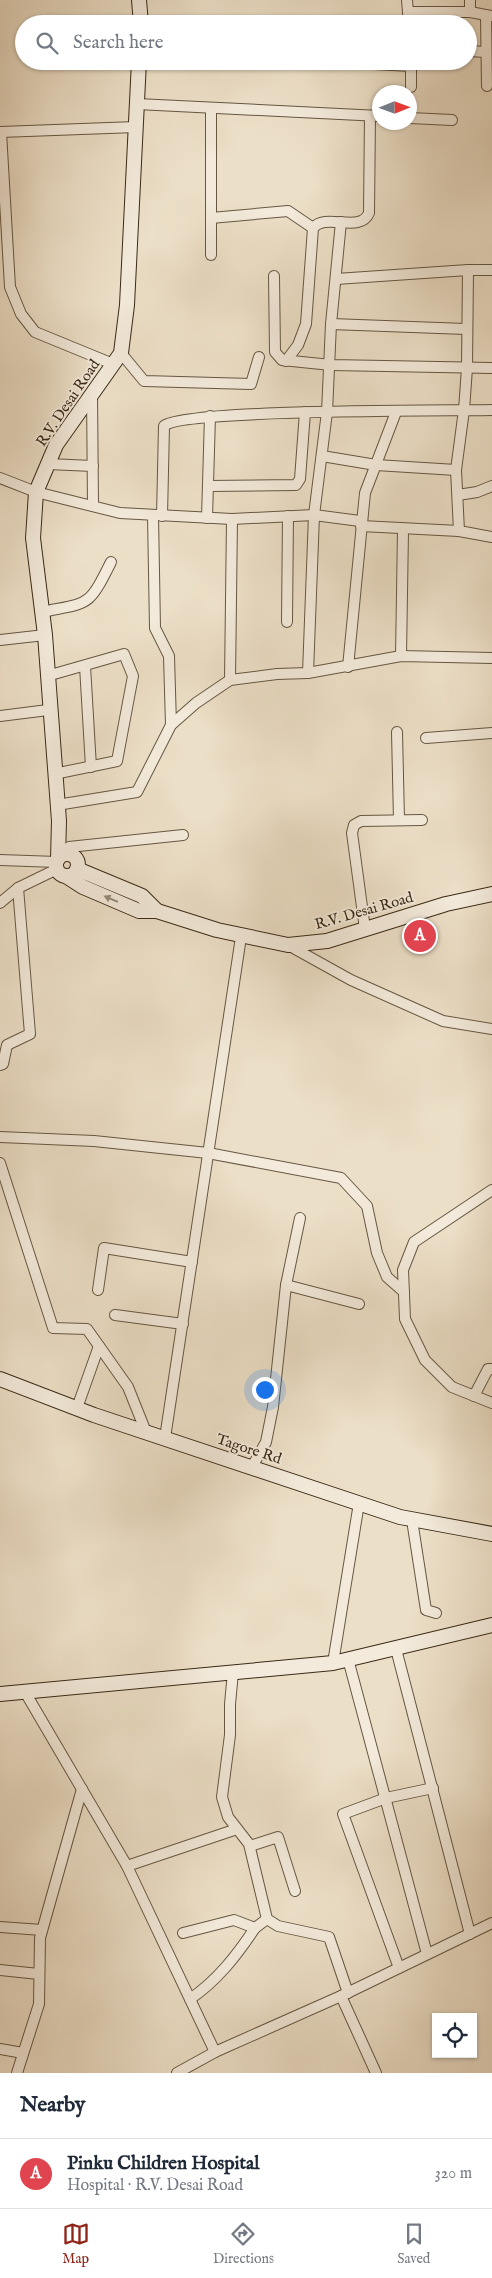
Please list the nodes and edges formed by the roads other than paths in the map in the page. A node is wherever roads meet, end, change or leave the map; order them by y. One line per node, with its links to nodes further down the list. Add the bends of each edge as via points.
1 (139, 0): 6 (street)
2 (407, 0): 4 (street)
3 (470, 0): 5 (street)
4 (408, 12): 5 (street); 7 (street)
5 (470, 12): 8 (street)
6 (140, 15)
7 (408, 15)
8 (489, 16): 10 (street)
9 (477, 52): 10 (street)
10 (486, 52): 14 (street)
11 (139, 70): 15 (street, R.V. Desai Road)
12 (411, 70): 13 (street)
13 (411, 85)
14 (487, 86)
15 (137, 104): 16 (street); 20 (street, R.V. Desai Road)
16 (211, 108): 17 (street); 23 (street)
17 (372, 116)
18 (417, 118): 19 (street)
19 (452, 120)
20 (136, 127): 22 (street); 34 (street, R.V. Desai Road, via 127,305)
21 (374, 130): 24 (street, via 369,213 361,222)
22 (1, 132): 34 (street, via 10,287 21,314 35,332)
23 (211, 218): 25 (street, via 288,211); 26 (street)
24 (340, 222): 25 (street, via 322,222); 30 (street)
25 (313, 228): 35 (street, via 306,324 298,345)
26 (212, 255)
27 (468, 270): 28 (street); 30 (street); 32 (street)
28 (492, 270)
29 (274, 276): 35 (street, via 275,352 278,358)
30 (336, 279): 31 (street)
31 (331, 324): 32 (street); 36 (street)
32 (466, 329): 37 (street)
33 (259, 357): 34 (street, via 252,384 144,381)
34 (117, 358): 39 (street, R.V. Desai Road)
35 (286, 361): 36 (street)
36 (331, 365): 37 (street); 43 (street)
37 (467, 368): 38 (street); 40 (street)
38 (492, 368)
39 (92, 394): 47 (street, R.V. Desai Road, via 56,444); 49 (street)
40 (464, 410): 41 (street); 44 (street); 50 (street)
41 (492, 410)
42 (305, 412): 43 (street); 45 (street); 52 (street, via 300,479 296,485)
43 (327, 412): 44 (street); 46 (street)
44 (396, 412): 48 (street)
45 (210, 416): 52 (street); 58 (street, via 170,422 164,426)
46 (322, 456): 48 (street); 57 (street)
47 (48, 464): 49 (street); 54 (street, R.V. Desai Road)
48 (376, 465): 50 (street); 62 (street, via 364,493)
49 (93, 466): 56 (street)
50 (456, 470): 55 (street)
51 (0, 478): 54 (street)
52 (208, 486): 60 (street)
53 (492, 486): 55 (street)
54 (36, 492): 56 (street); 67 (street, R.V. Desai Road, via 33,538)
55 (458, 496): 64 (street)
56 (93, 506): 58 (street, via 120,513)
57 (314, 514): 59 (street); 62 (street); 75 (street)
58 (158, 515): 60 (street); 80 (street, via 155,628 169,656)
59 (288, 516): 61 (street); 68 (street)
60 (207, 518): 61 (street)
61 (232, 519): 77 (street)
62 (360, 524): 63 (street); 74 (street)
63 (403, 530): 64 (street); 71 (street)
64 (459, 532): 65 (street)
65 (492, 537)
66 (111, 562): 67 (street, via 88,600)
67 (42, 612): 69 (street, R.V. Desai Road)
68 (287, 622)
69 (44, 635): 70 (street); 76 (street, R.V. Desai Road)
70 (0, 640)
71 (402, 656): 72 (street); 74 (street)
72 (492, 658)
73 (85, 666): 76 (street); 84 (street); 84 (street, via 124,654 132,676 117,761)
74 (348, 667): 75 (street)
75 (308, 673): 77 (street)
76 (47, 676): 78 (street, R.V. Desai Road)
77 (230, 680): 80 (street, via 196,703)
78 (48, 710): 79 (street); 85 (street, R.V. Desai Road)
79 (0, 716)
80 (171, 726): 86 (street, via 137,792)
81 (396, 732): 87 (street)
82 (492, 734): 83 (street)
83 (426, 738)
84 (91, 766): 85 (street)
85 (54, 774): 86 (street, R.V. Desai Road)
86 (57, 805): 91 (street, R.V. Desai Road)
87 (399, 820): 88 (street); 95 (street, via 354,824)
88 (422, 820)
89 (183, 835): 91 (street)
90 (0, 860): 91 (street)
91 (65, 862): 92 (street); 96 (street, R.V. Desai Road, via 83,887 139,911 157,911)
92 (18, 888): 94 (street); 99 (street, via 30,1034 7,1045 3,1064)
93 (492, 894): 95 (street, R.V. Desai Road, via 446,904)
94 (0, 903)
95 (365, 929): 97 (street, R.V. Desai Road, via 327,940)
96 (241, 936): 97 (street, R.V. Desai Road); 101 (street)
97 (288, 945): 98 (street, via 351,980 443,1021)
98 (492, 1029)
99 (0, 1065)
100 (0, 1137): 101 (street, via 94,1141)
101 (208, 1153): 105 (street); 108 (street, via 341,1178 367,1206 387,1277)
102 (0, 1163): 112 (street, via 53,1328 87,1329)
103 (492, 1190): 108 (street, via 414,1242 403,1270)
104 (300, 1218): 106 (street)
105 (192, 1262): 107 (street, via 104,1248); 111 (street)
106 (286, 1285): 109 (street); 120 (street, via 273,1407 266,1442)
107 (98, 1290)
108 (404, 1292): 115 (street, via 405,1318 425,1360 452,1388)
109 (359, 1304)
110 (115, 1315): 111 (street)
111 (183, 1324): 119 (street)
112 (99, 1346): 117 (street); 118 (street, via 128,1387)
113 (492, 1369): 115 (street, via 488,1369)
114 (0, 1379): 117 (street, Tagore Rd)
115 (474, 1396): 116 (street)
116 (492, 1402)
117 (77, 1408): 118 (street, Tagore Rd)
118 (146, 1432): 119 (street, Tagore Rd)
119 (166, 1438): 120 (street, Tagore Rd)
120 (252, 1467): 121 (street, Tagore Rd)
121 (359, 1503): 122 (street, Tagore Rd); 128 (street)
122 (412, 1520): 123 (street, Tagore Rd); 124 (street, via 426,1610)
123 (492, 1534)
124 (436, 1613)
125 (492, 1625): 126 (street)
126 (396, 1649): 127 (street); 132 (street)
127 (348, 1659): 128 (street); 134 (street)
128 (333, 1663): 129 (street)
129 (234, 1672): 130 (street); 135 (street, via 222,1798 228,1818)
130 (25, 1692): 131 (street); 133 (street)
131 (0, 1694)
132 (433, 1788): 134 (street); 145 (street)
133 (82, 1789): 137 (street); 143 (street)
134 (386, 1798): 146 (street); 147 (street, via 343,1814)
135 (237, 1829): 136 (street); 137 (street)
136 (250, 1846): 138 (street, via 278,1837); 139 (street)
137 (128, 1866): 151 (street)
138 (295, 1891)
139 (267, 1919): 142 (street); 150 (street, via 278,1926 329,1937)
140 (492, 1924): 145 (street)
141 (0, 1927): 143 (street)
142 (255, 1928): 144 (street, via 234,1920); 151 (street, via 237,1956 207,1988)
143 (42, 1930): 149 (street)
144 (184, 1933)
145 (470, 1934): 146 (street)
146 (427, 1954): 147 (street)
147 (399, 1968): 150 (street)
148 (0, 1970): 149 (street)
149 (39, 1974): 154 (street, via 39,2004)
150 (344, 1994): 153 (street); 158 (street)
151 (190, 1999): 153 (street)
152 (0, 2049): 154 (street)
153 (215, 2052): 155 (street)
154 (23, 2053): 156 (street)
155 (192, 2069): 157 (street)
156 (17, 2073)
157 (177, 2073)
158 (376, 2073)

